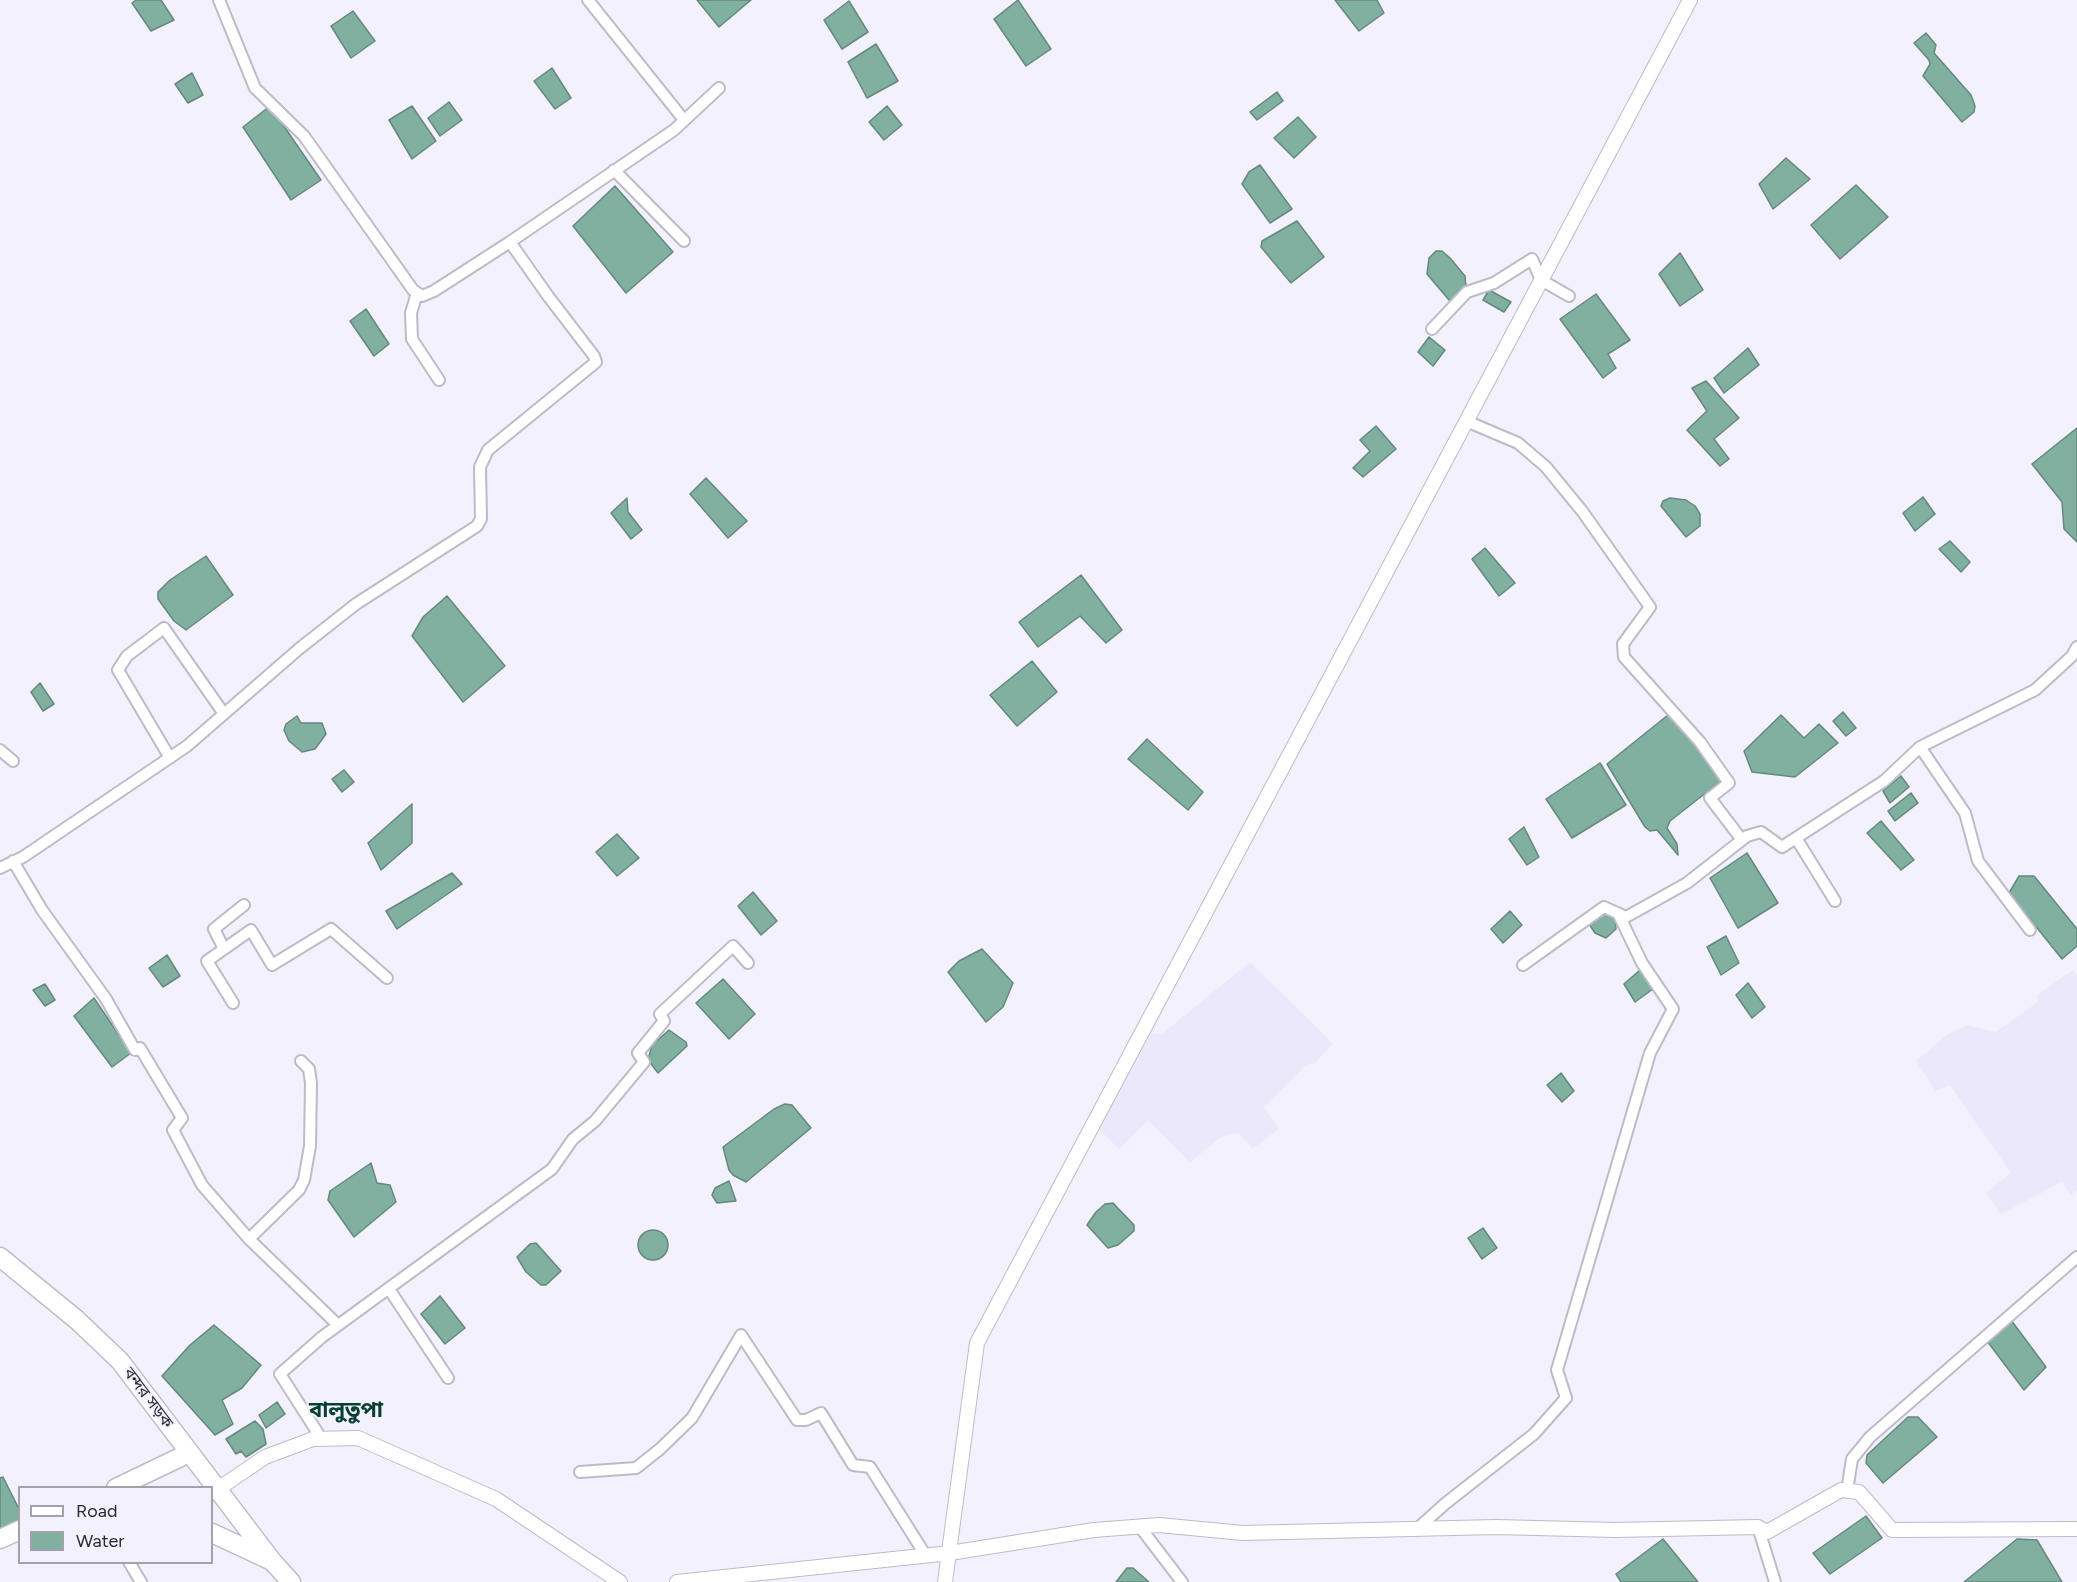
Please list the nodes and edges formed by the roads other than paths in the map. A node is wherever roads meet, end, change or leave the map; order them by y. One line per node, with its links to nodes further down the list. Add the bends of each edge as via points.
1 (219, 0): 10 (street, via 255,88 304,136)
2 (589, 0): 5 (street)
3 (1690, 0): 9 (main road)
4 (719, 88): 5 (street)
5 (684, 120): 6 (street)
6 (614, 170): 7 (street); 8 (street)
7 (684, 241)
8 (510, 242): 10 (street, via 434,291 422,296); 16 (street, via 594,356 593,367 488,450 480,467 481,519 477,526 356,604)
9 (1541, 280): 11 (street); 12 (street, via 1532,259 1494,283 1467,292); 14 (main road)
10 (417, 293): 13 (street, via 411,313 412,339)
11 (1569, 296)
12 (1432, 329)
13 (439, 380)
14 (1466, 421): 22 (street, via 1518,442 1546,467 1650,608 1623,644 1624,657 1700,742 1729,783 1710,798); 54 (main road, via 977,1343)
15 (2077, 647): 17 (street, via 2036,690)
16 (224, 714): 19 (street); 19 (street, via 164,628 127,656 118,670)
17 (1920, 747): 21 (street, via 1884,781); 28 (street, via 1965,813 1978,861)
18 (0, 750): 20 (street)
19 (170, 758): 23 (street)
20 (13, 761)
21 (1796, 838): 22 (street, via 1782,847 1761,832); 25 (street)
22 (1742, 840): 27 (street, via 1687,884 1626,917)
23 (14, 861): 24 (street); 35 (street, via 42,910 106,999 135,1050 140,1048 182,1118 173,1130 202,1185)
24 (0, 868)
25 (1835, 901)
26 (244, 905): 29 (street, via 214,929)
27 (1618, 914): 31 (street, via 1604,907); 49 (street, via 1642,963 1673,1009 1650,1053 1557,1370 1566,1398 1534,1434)
28 (2030, 930)
29 (224, 949): 32 (street, via 251,930 272,965 331,929); 33 (street, via 207,961)
30 (748, 963): 38 (street, via 733,946 660,1014 664,1021 638,1053 644,1062 595,1121 573,1139 552,1168)
31 (1523, 965)
32 (387, 978)
33 (233, 1003)
34 (301, 1061): 35 (street, via 309,1069 311,1083 310,1146 303,1180 299,1190)
35 (249, 1239): 39 (street)
36 (0, 1257): 42 (highway, বন্দর সড়ক, via 120,1361)
37 (2077, 1257): 46 (street, via 1870,1437 1851,1459)
38 (389, 1289): 39 (street); 40 (street)
39 (338, 1325): 41 (street, via 280,1374)
40 (448, 1378)
41 (321, 1438): 45 (main road, via 265,1457); 60 (main road, via 358,1438 496,1499)
42 (189, 1453): 44 (highway); 45 (highway, বন্দর সড়ক)
43 (580, 1472): 55 (street, via 636,1468 660,1449 692,1418 741,1335 797,1420 821,1413 853,1465 870,1467)
44 (120, 1486)
45 (218, 1489): 56 (highway, বন্দর সড়ক)
46 (1847, 1491): 48 (main road, via 1841,1490 1767,1532); 50 (main road, via 1859,1492 1892,1530)
47 (1140, 1527): 49 (main road, via 1159,1525 1243,1533); 54 (main road, via 1094,1530); 63 (street)
48 (1758, 1527): 49 (main road); 64 (street)
49 (1417, 1529)
50 (2077, 1529)
51 (18, 1531): 53 (highway)
52 (213, 1533): 56 (highway)
53 (0, 1539)
54 (950, 1553): 55 (main road); 62 (main road)
55 (926, 1556): 61 (main road)
56 (272, 1561): 59 (highway, বন্দর সড়ক)
57 (130, 1564): 58 (street)
58 (141, 1582)
59 (291, 1582)
60 (620, 1582)
61 (677, 1582)
62 (945, 1582)
63 (1182, 1582)
64 (1775, 1582)

